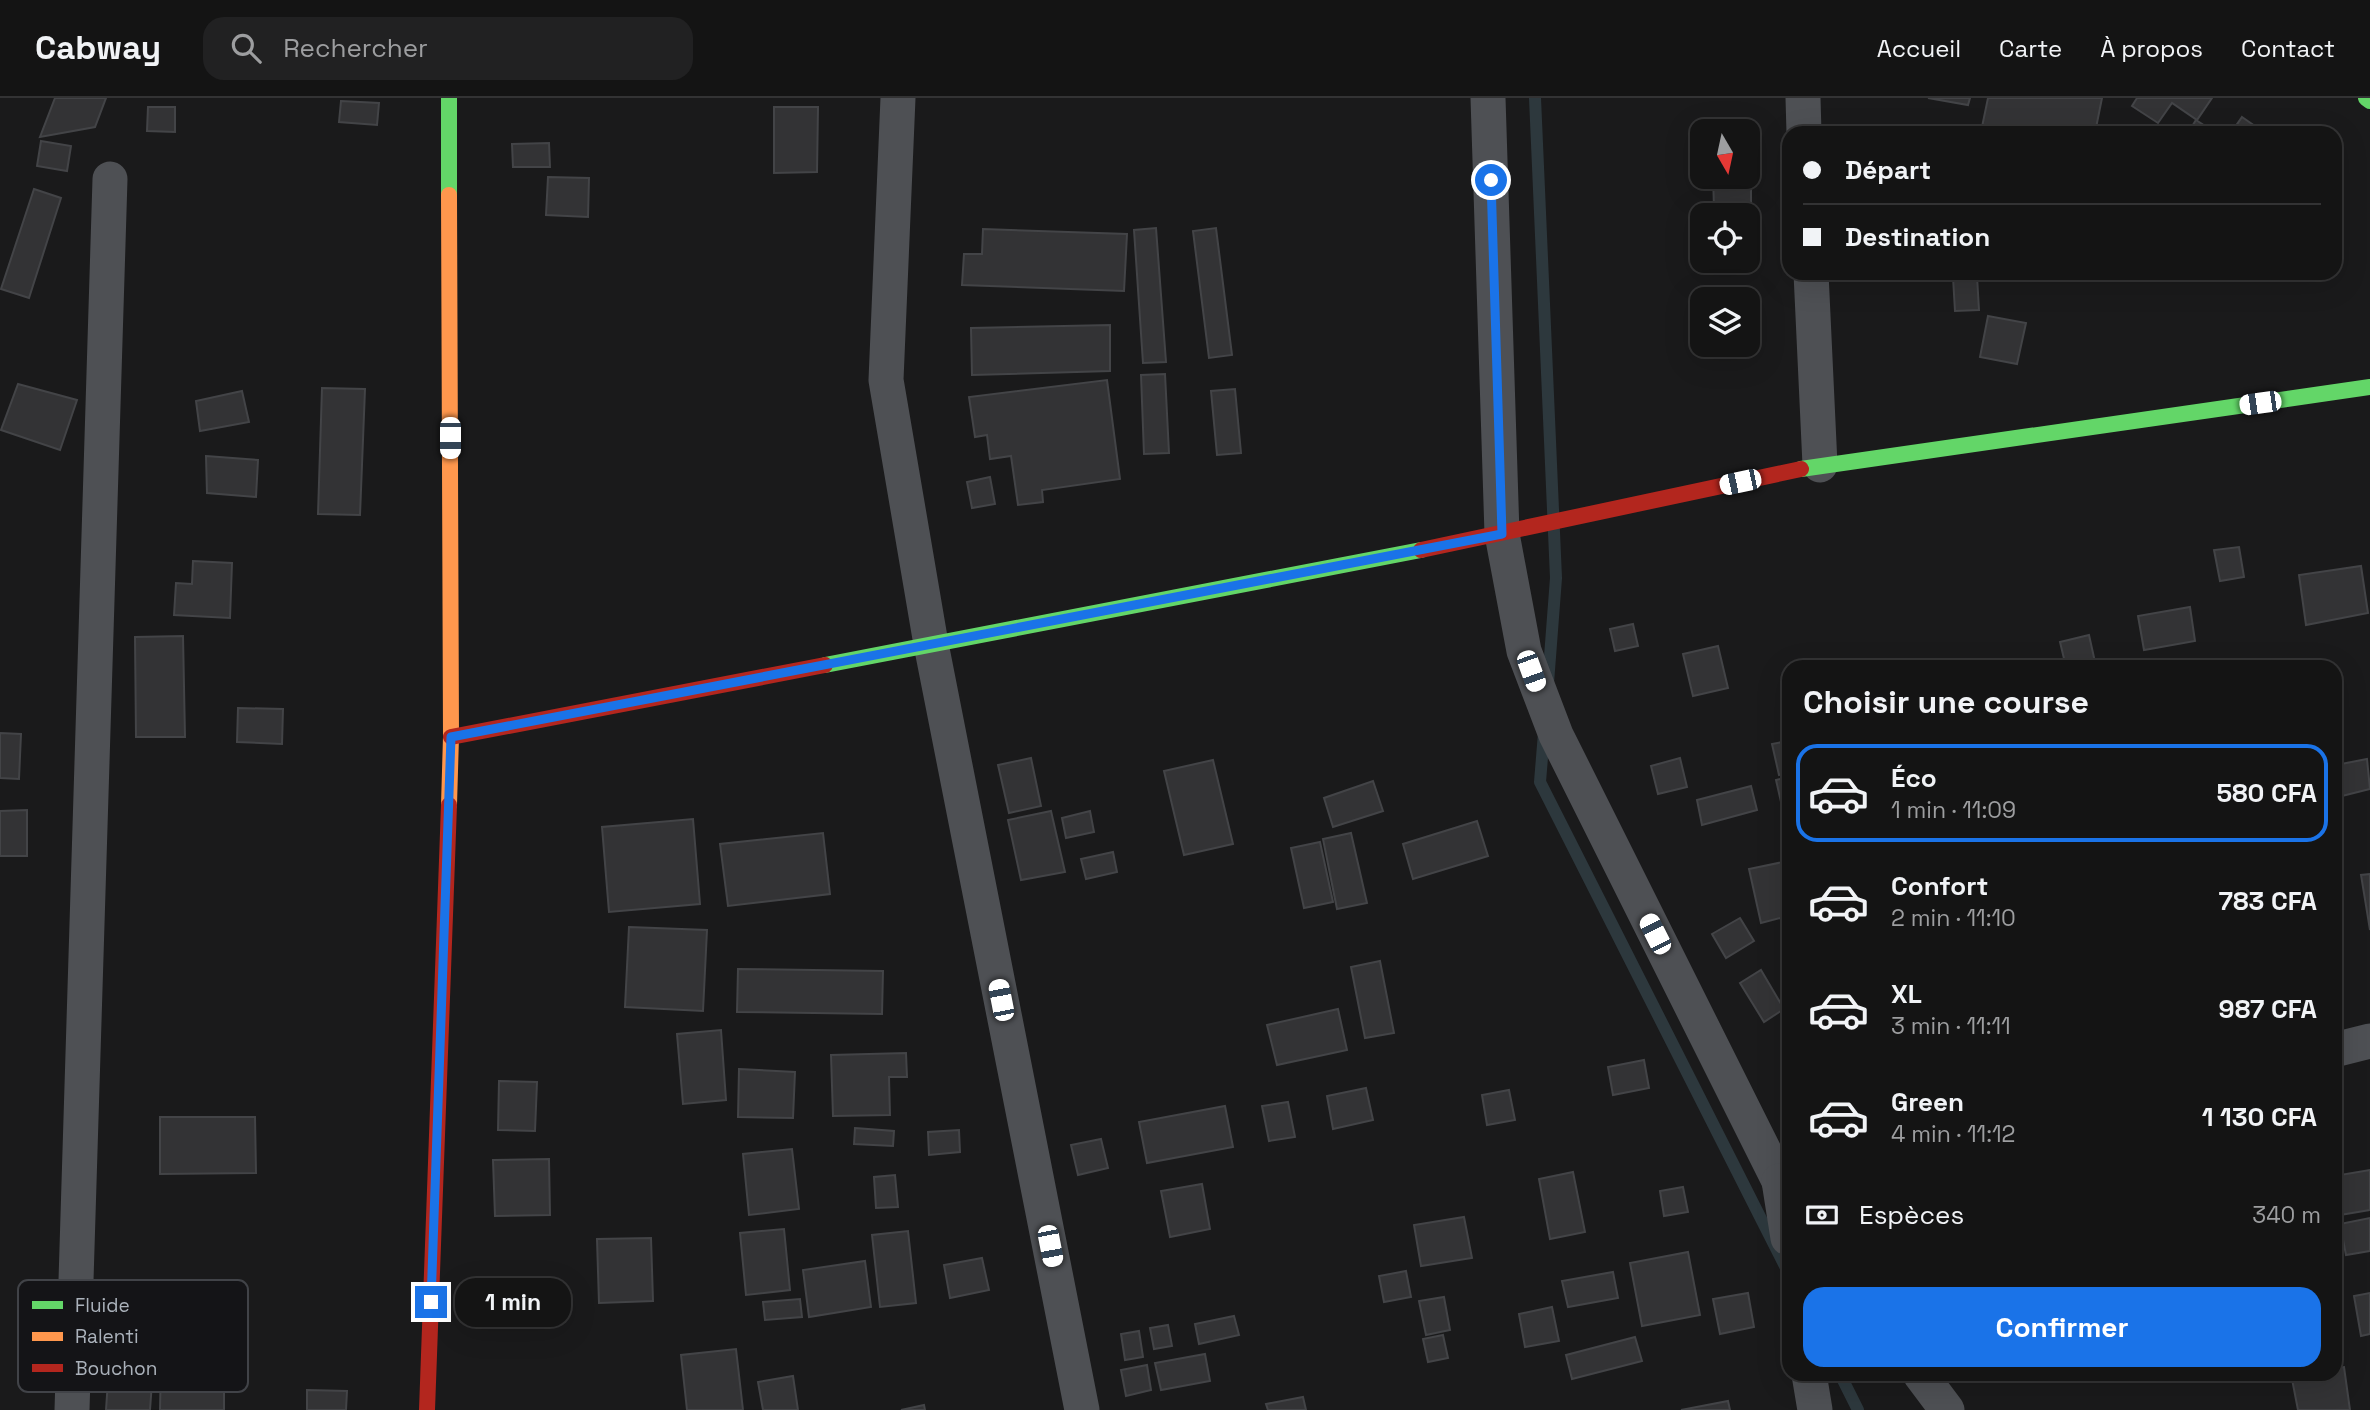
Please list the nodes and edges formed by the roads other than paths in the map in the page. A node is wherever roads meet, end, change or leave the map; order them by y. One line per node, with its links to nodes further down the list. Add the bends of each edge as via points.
1 (449, 98): 12 (street)
2 (898, 98): 11 (street, via 886,380)
3 (1488, 98): 10 (street)
4 (1803, 98): 5 (street)
5 (1804, 126)
6 (110, 179): 16 (street)
7 (1811, 280): 9 (street)
8 (2370, 387): 9 (street)
9 (1820, 465): 10 (street)
10 (1502, 534): 11 (street); 15 (street, via 1524,651 1556,735)
11 (931, 644): 12 (street); 22 (street)
12 (451, 737): 21 (street)
13 (2370, 1041): 14 (street)
14 (2342, 1048)
15 (1782, 1179)
16 (76, 1280)
17 (1810, 1381): 23 (street)
18 (1925, 1381): 24 (street)
19 (73, 1392): 20 (street)
20 (72, 1410)
21 (427, 1410)
22 (1082, 1410)
23 (1815, 1410)
24 (1947, 1410)

